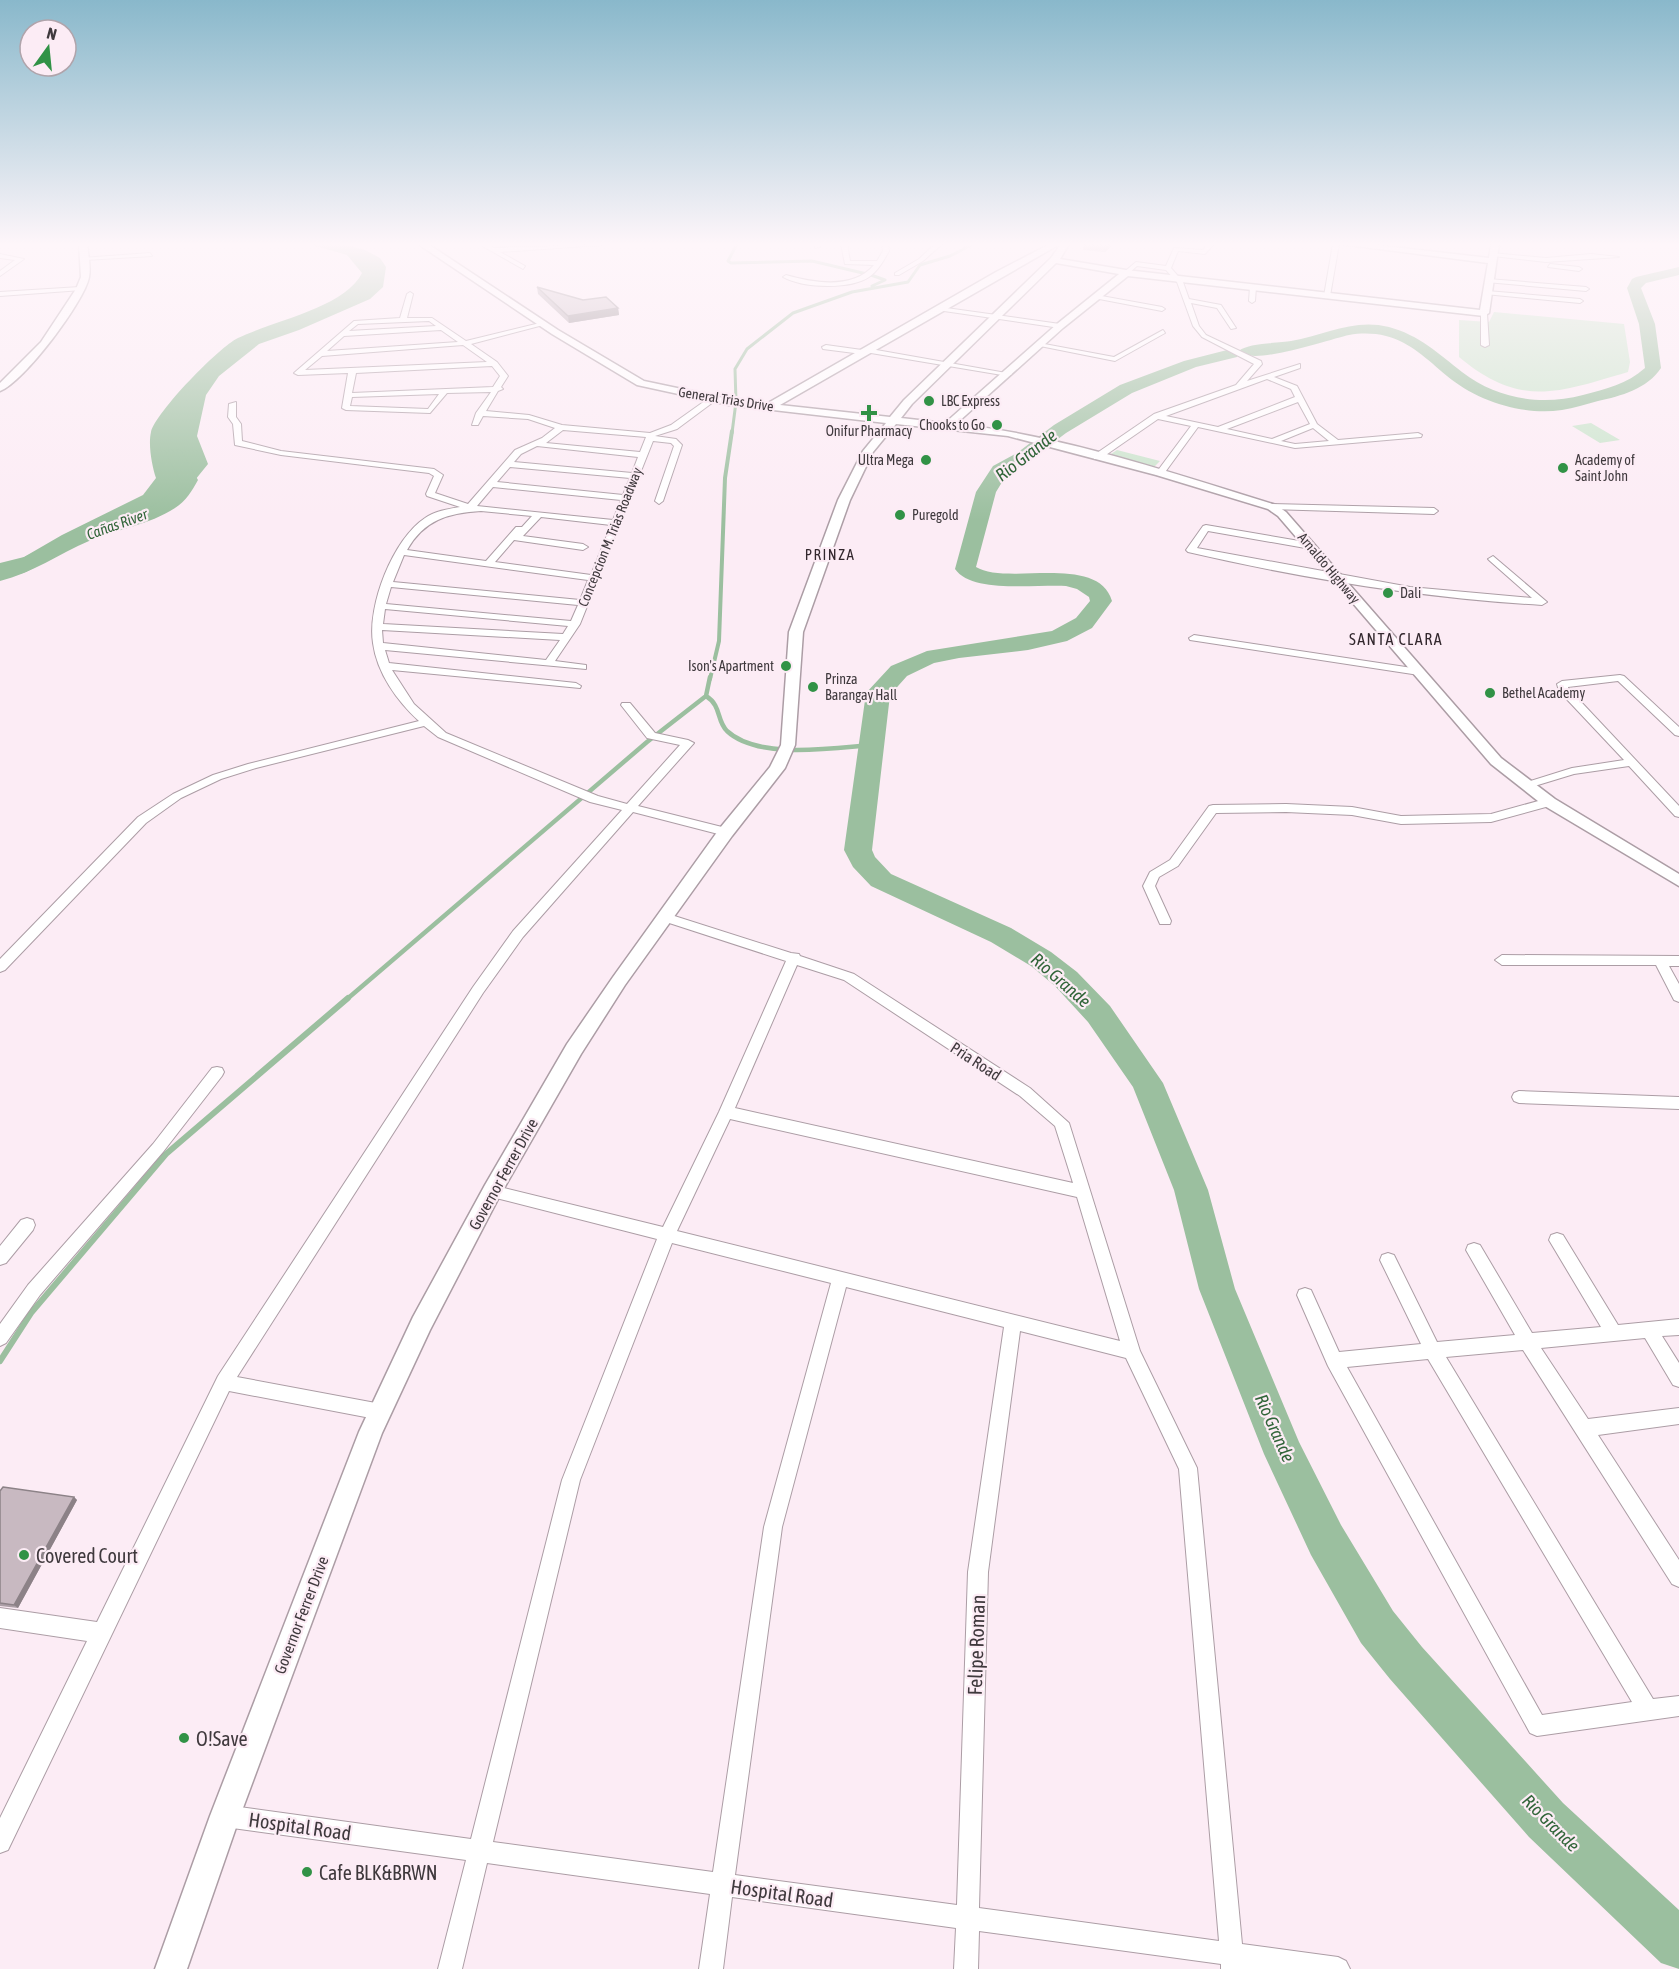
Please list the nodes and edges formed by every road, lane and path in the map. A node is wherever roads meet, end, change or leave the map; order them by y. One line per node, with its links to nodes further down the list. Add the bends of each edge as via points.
1 (50, 336): 25 (main road)
2 (339, 336): 17 (street)
3 (455, 336): 12 (street)
4 (495, 336): 12 (street)
5 (563, 336): 30 (main road, General Trias Drive, via 628,377)
6 (890, 336): 16 (main road)
7 (975, 336): 19 (main road, Governor Ferrer Drive)
8 (1049, 336): 13 (main road)
9 (1156, 336): 13 (street, via 1115,359)
10 (1204, 336): 24 (street, via 1257,361)
11 (1485, 336): 14 (street)
12 (466, 343): 17 (street); 18 (street)
13 (1039, 345): 22 (main road)
14 (1485, 345)
15 (826, 347): 16 (street)
16 (863, 351): 19 (street); 32 (main road)
17 (322, 354): 21 (street, via 298,374)
18 (494, 364): 21 (street); 26 (street, via 504,376)
19 (945, 364): 22 (street); 35 (main road, Governor Ferrer Drive)
20 (1297, 366): 23 (street)
21 (352, 372): 28 (street)
22 (1008, 374): 39 (main road)
23 (1268, 377): 24 (street); 29 (street, via 1294,388)
24 (1238, 387): 34 (street)
25 (0, 388)
26 (499, 389): 27 (street); 33 (street)
27 (445, 391): 28 (street); 28 (street, via 432,409 423,411 346,408)
28 (347, 395)
29 (1300, 398): 38 (street); 41 (street)
30 (709, 399): 32 (main road, General Trias Drive); 43 (street, via 679,423)
31 (233, 404): 56 (street, via 238,443 281,453 431,471 439,475 430,494)
32 (769, 407): 35 (main road, General Trias Drive)
33 (480, 413): 36 (street); 40 (street, via 530,417)
34 (1157, 416): 37 (street); 48 (street)
35 (892, 420): 39 (main road, Arnaldo Highway); 88 (main road, Governor Ferrer Drive, via 868,451 844,500 796,632 788,745 777,768)
36 (475, 423)
37 (1196, 425): 41 (street); 50 (street)
38 (1314, 425): 44 (street); 45 (street)
39 (948, 426): 48 (main road, Arnaldo Highway, via 1008,433)
40 (561, 427): 43 (street); 46 (street)
41 (1219, 429): 44 (street)
42 (1418, 435): 45 (street)
43 (651, 437): 47 (street, Concepcion M. Trias Roadway); 54 (street, via 678,445)
44 (1273, 441): 45 (street, via 1295,446)
45 (1337, 443)
46 (537, 444): 47 (street); 49 (street, via 518,452)
47 (643, 455): 51 (street, Concepcion M. Trias Roadway)
48 (1097, 457): 50 (main road, Arnaldo Highway)
49 (508, 464): 51 (street); 52 (street)
50 (1160, 473): 55 (main road, Arnaldo Highway)
51 (635, 476): 53 (street, Concepcion M. Trias Roadway)
52 (491, 484): 53 (street); 56 (street)
53 (626, 498): 59 (street, Concepcion M. Trias Roadway)
54 (659, 501)
55 (1272, 507): 57 (street); 60 (main road, Arnaldo Highway)
56 (470, 508): 58 (street); 62 (street, via 428,520)
57 (1434, 511)
58 (535, 514): 59 (street); 61 (street, via 516,538); 64 (street)
59 (616, 523): 65 (street, Concepcion M. Trias Roadway)
60 (1311, 546): 66 (main road, Arnaldo Highway); 66 (street, via 1206,528 1191,550)
61 (583, 547)
62 (399, 552): 64 (street); 67 (street)
63 (1493, 559): 66 (street, via 1542,602 1496,600)
64 (488, 564): 65 (street)
65 (594, 578): 68 (street, Concepcion M. Trias Roadway)
66 (1337, 578): 78 (main road, Arnaldo Highway)
67 (387, 584): 68 (street); 69 (street)
68 (584, 603): 70 (street, Concepcion M. Trias Roadway)
69 (381, 606): 70 (street); 71 (street)
70 (574, 624): 72 (street, Concepcion M. Trias Roadway)
71 (376, 627): 72 (street); 74 (street)
72 (566, 637): 75 (street, Concepcion M. Trias Roadway)
73 (1194, 638): 78 (street)
74 (379, 646): 75 (street); 76 (street)
75 (549, 663): 77 (street)
76 (385, 666): 79 (street); 81 (street, via 398,693)
77 (582, 667)
78 (1419, 672): 84 (main road, Arnaldo Highway, via 1497,761)
79 (576, 686)
80 (626, 705): 86 (street, via 655,738 688,743)
81 (425, 723): 86 (street, via 442,735); 96 (street, via 252,766 216,777 177,796 142,820)
82 (1679, 733): 83 (street, via 1620,678 1562,684 1563,690)
83 (1633, 766): 84 (street, via 1575,774); 87 (street)
84 (1532, 789): 85 (main road, Arnaldo Highway)
85 (1549, 802): 89 (main road, Arnaldo Highway); 91 (street, via 1491,818 1401,820 1352,811 1213,809 1174,863 1154,875 1149,886)
86 (627, 809): 88 (street); 122 (street, via 518,934 477,990)
87 (1679, 813)
88 (726, 832): 90 (main road, Governor Ferrer Drive)
89 (1679, 881)
90 (665, 917): 92 (street, Pria Road); 102 (main road, Governor Ferrer Drive, via 574,1049)
91 (1165, 921)
92 (794, 957): 101 (street); 103 (street, Pria Road, via 849,977 1025,1092 1062,1123)
93 (1502, 960): 94 (street)
94 (1660, 961): 95 (street); 97 (street)
95 (1679, 962)
96 (0, 967)
97 (1679, 997)
98 (217, 1072): 116 (street, via 158,1148 34,1290)
99 (1519, 1097): 100 (street)
100 (1679, 1103)
101 (726, 1112): 103 (street); 105 (street)
102 (492, 1191): 105 (street); 123 (main road, Governor Ferrer Drive, via 421,1324)
103 (1083, 1192): 119 (street, Pria Road)
104 (27, 1225): 108 (street)
105 (667, 1235): 110 (street); 133 (street, via 571,1480)
106 (1557, 1240): 115 (street)
107 (1474, 1250): 117 (street)
108 (0, 1258)
109 (1388, 1260): 118 (street)
110 (840, 1279): 112 (street); 134 (street, via 773,1527)
111 (1305, 1295): 120 (street)
112 (1013, 1323): 119 (street); 135 (street, Felipe Roman, via 978,1572)
113 (1679, 1327): 114 (street)
114 (1649, 1330): 115 (street); 121 (street)
115 (1614, 1334): 117 (street)
116 (0, 1338)
117 (1528, 1342): 118 (street); 125 (street)
118 (1433, 1351): 120 (street); 130 (street)
119 (1132, 1352): 136 (street, Pria Road, via 1188,1468)
120 (1334, 1360): 130 (street, via 1537,1726)
121 (1679, 1379)
122 (224, 1382): 123 (street); 128 (street)
123 (381, 1412): 131 (main road, Governor Ferrer Drive)
124 (1679, 1416): 125 (street)
125 (1583, 1428): 126 (street)
126 (1679, 1577)
127 (0, 1618): 128 (street)
128 (102, 1633): 132 (street)
129 (1679, 1706): 130 (street)
130 (1648, 1710)
131 (225, 1816): 133 (street, Hospital Road); 137 (main road, Governor Ferrer Drive)
132 (0, 1842)
133 (481, 1851): 134 (street, Hospital Road); 138 (street)
134 (723, 1884): 135 (street, Hospital Road); 139 (street)
135 (967, 1918): 136 (street, Hospital Road); 140 (street, Felipe Roman)
136 (1232, 1962): 141 (street, Hospital Road)
137 (171, 1969)
138 (450, 1969)
139 (711, 1969)
140 (966, 1969)
141 (1338, 1969)

